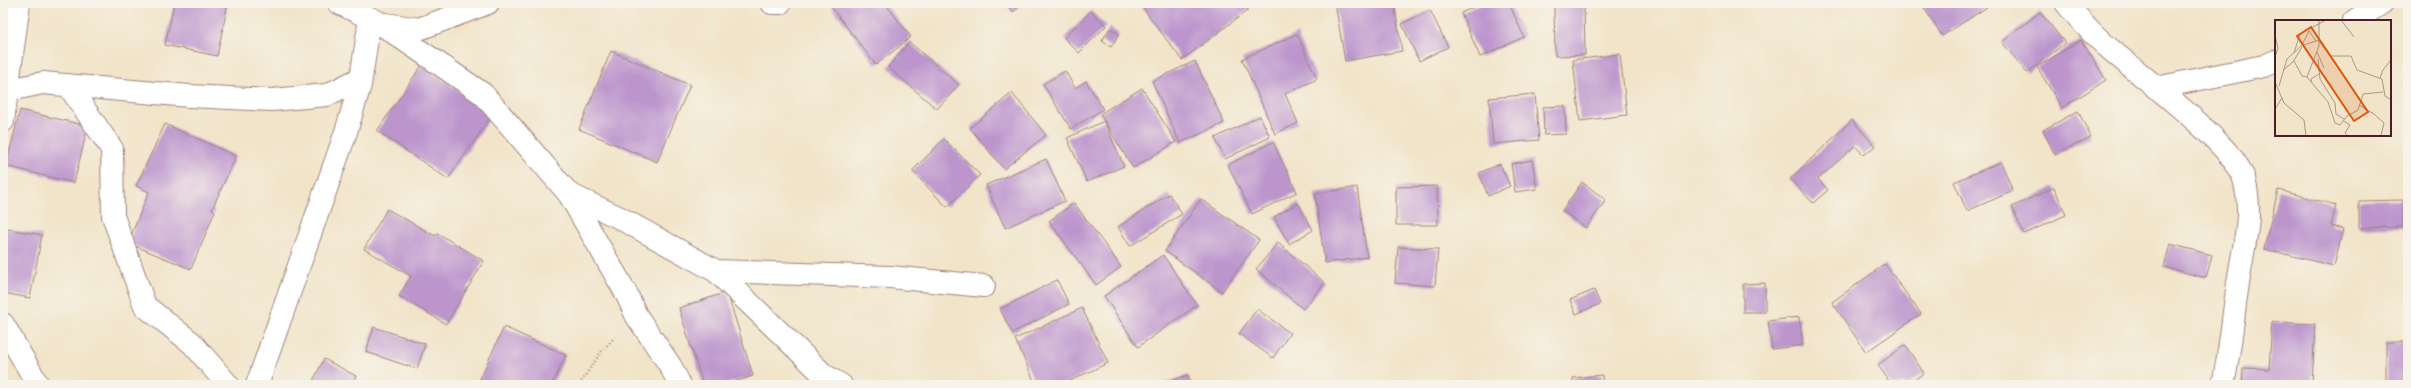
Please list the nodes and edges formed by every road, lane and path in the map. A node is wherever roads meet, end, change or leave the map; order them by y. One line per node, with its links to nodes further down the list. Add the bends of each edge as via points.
1 (19, 3): 14 (street)
2 (338, 3): 9 (street)
3 (488, 3): 9 (street, via 419,29)
4 (772, 3): 5 (street)
5 (780, 3)
6 (2066, 3): 13 (street, via 2109,48)
7 (2382, 3): 8 (street)
8 (2356, 20)
9 (374, 21): 11 (street); 16 (street, via 483,94)
10 (2275, 61): 13 (street, via 2264,66)
11 (361, 78): 12 (street, via 327,95 272,100 195,97); 23 (street, via 346,132)
12 (68, 85): 14 (street, via 42,83); 22 (street, via 112,149 114,216 145,306 192,343)
13 (2156, 88): 27 (street, via 2210,134 2244,177 2250,216)
14 (9, 90): 15 (street)
15 (3, 121)
16 (569, 194): 17 (street, via 620,218); 19 (street)
17 (716, 271): 18 (street, via 890,277); 26 (street, via 824,375)
18 (984, 286)
19 (636, 315): 24 (path, via 601,352); 25 (street)
20 (3, 324): 21 (street)
21 (38, 385)
22 (228, 385)
23 (257, 385)
24 (579, 385)
25 (680, 385)
26 (841, 385)
27 (2223, 385)

